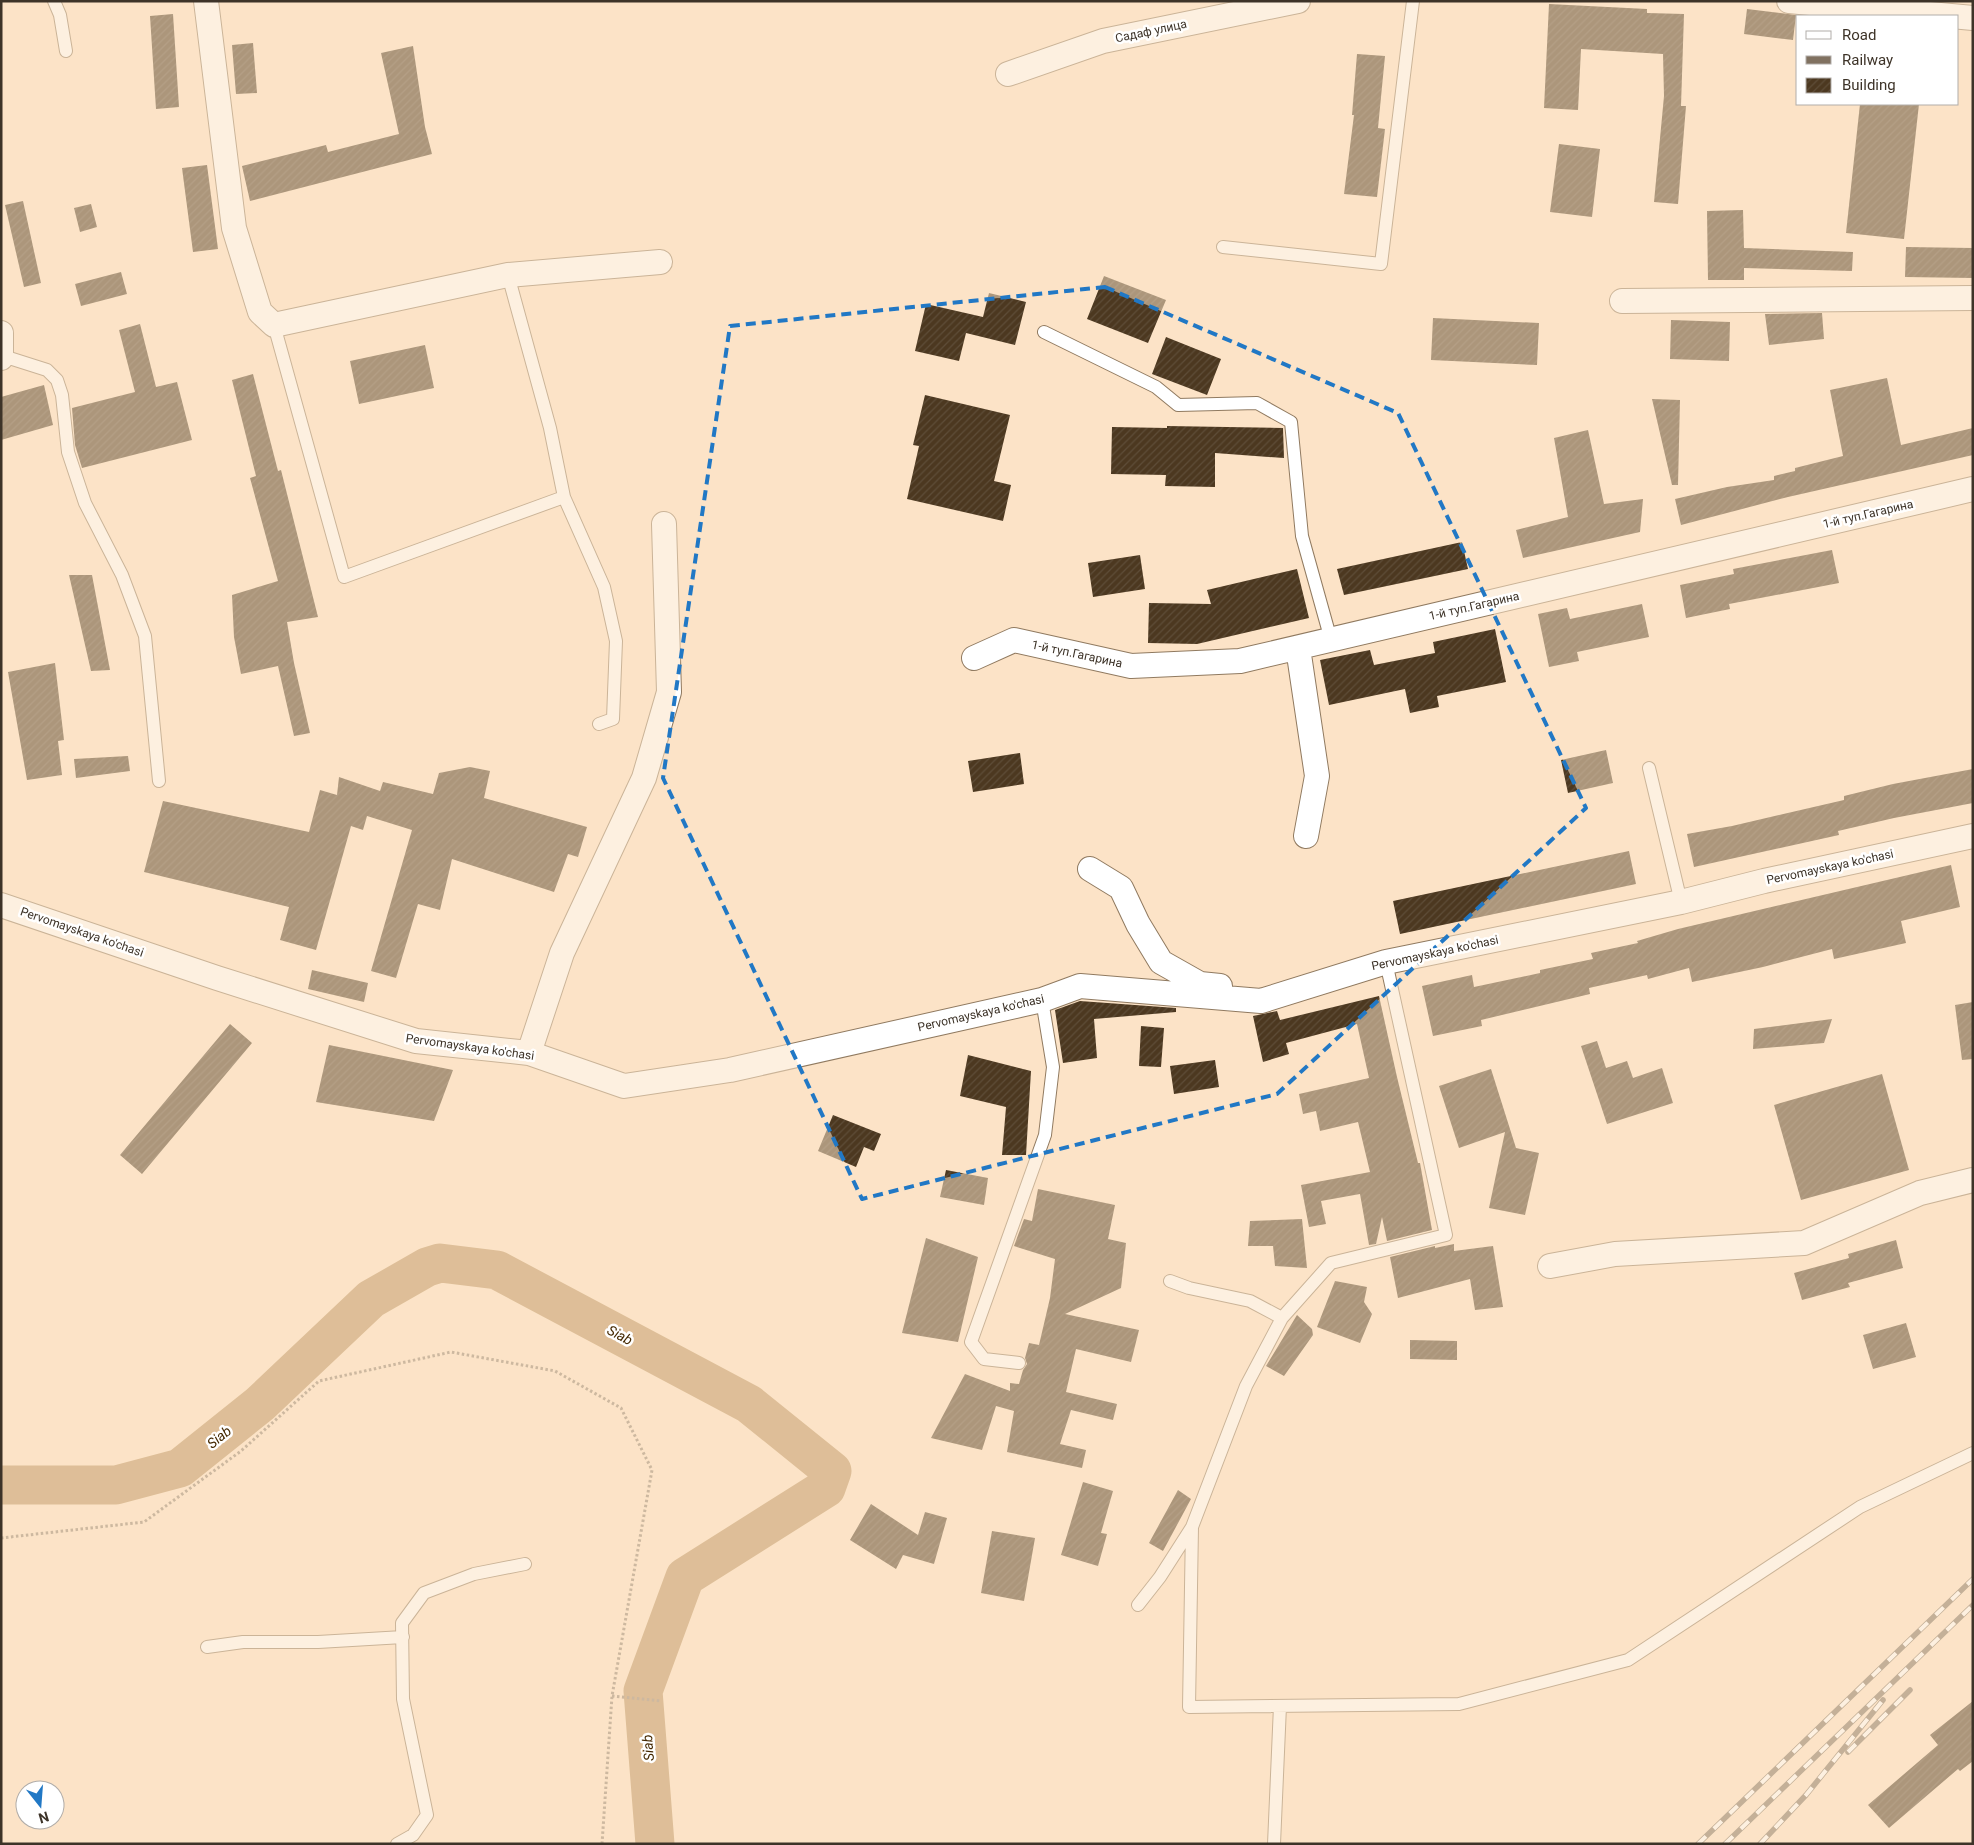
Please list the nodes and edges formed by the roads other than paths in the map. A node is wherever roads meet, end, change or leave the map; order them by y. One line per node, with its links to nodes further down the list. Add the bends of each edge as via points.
1 (54, 1): 9 (lane, via 60,15)
2 (206, 1): 16 (street, via 234,228 260,312)
3 (1298, 1): 10 (street, Садаф улица, via 1103,41)
4 (1412, 1): 11 (lane, via 1381,264)
5 (1790, 1): 6 (street)
6 (1941, 15)
7 (1959, 17): 8 (street)
8 (1973, 18)
9 (66, 51)
10 (1008, 74)
11 (1223, 247)
12 (660, 262): 13 (street)
13 (508, 275): 16 (street); 20 (lane, via 550,428)
14 (1973, 298): 15 (street)
15 (1622, 301)
16 (274, 325): 20 (lane, via 344,577)
17 (1044, 332): 22 (lane, via 1156,387 1178,405 1257,403 1291,422 1302,536)
18 (2, 349): 27 (lane, via 47,370 57,380 62,395 68,452 85,503 122,575 145,636)
19 (1973, 489): 22 (street, 1-й туп.Гагарина)
20 (564, 497): 25 (lane, via 604,588 616,641 613,719)
21 (664, 524): 35 (street, via 669,692 644,778 562,953)
22 (1331, 640): 23 (street, 1-й туп.Гагарина)
23 (1298, 648): 24 (street, 1-й туп.Гагарина, via 1240,661 1131,666 1014,640); 28 (street, via 1317,776)
24 (974, 658)
25 (599, 724)
26 (1649, 768): 31 (lane)
27 (159, 781)
28 (1306, 836)
29 (1973, 836): 31 (street, Pervomayskaya ko'chasi)
30 (1090, 869): 33 (street, via 1122,888 1160,962 1200,984 1259,990)
31 (1680, 902): 33 (street, Pervomayskaya ko'chasi)
32 (1, 905): 35 (street, Pervomayskaya ko'chasi, via 416,1041)
33 (1386, 962): 34 (street, Pervomayskaya ko'chasi, via 1261,1001 1080,986); 39 (lane, via 1446,1235 1330,1263)
34 (1042, 1000): 35 (street, Pervomayskaya ko'chasi, via 730,1070 624,1086); 40 (lane, via 1053,1067 1045,1135 971,1342 984,1359)
35 (529, 1053)
36 (1973, 1180): 37 (street, via 1920,1193 1804,1243 1615,1254)
37 (1550, 1266)
38 (1170, 1281): 39 (lane, via 1250,1301)
39 (1282, 1318): 42 (lane, via 1246,1386)
40 (1019, 1363)
41 (1973, 1453): 47 (lane, via 1860,1507 1628,1660 1459,1704)
42 (1192, 1527): 44 (lane); 47 (lane, via 1189,1707)
43 (525, 1564): 45 (lane, via 474,1574 424,1594 402,1622)
44 (1138, 1605)
45 (402, 1637): 46 (lane, via 243,1642); 48 (lane, via 403,1699 427,1815 413,1835)
46 (207, 1647)
47 (1280, 1706): 49 (lane)
48 (398, 1844)
49 (1274, 1844)

